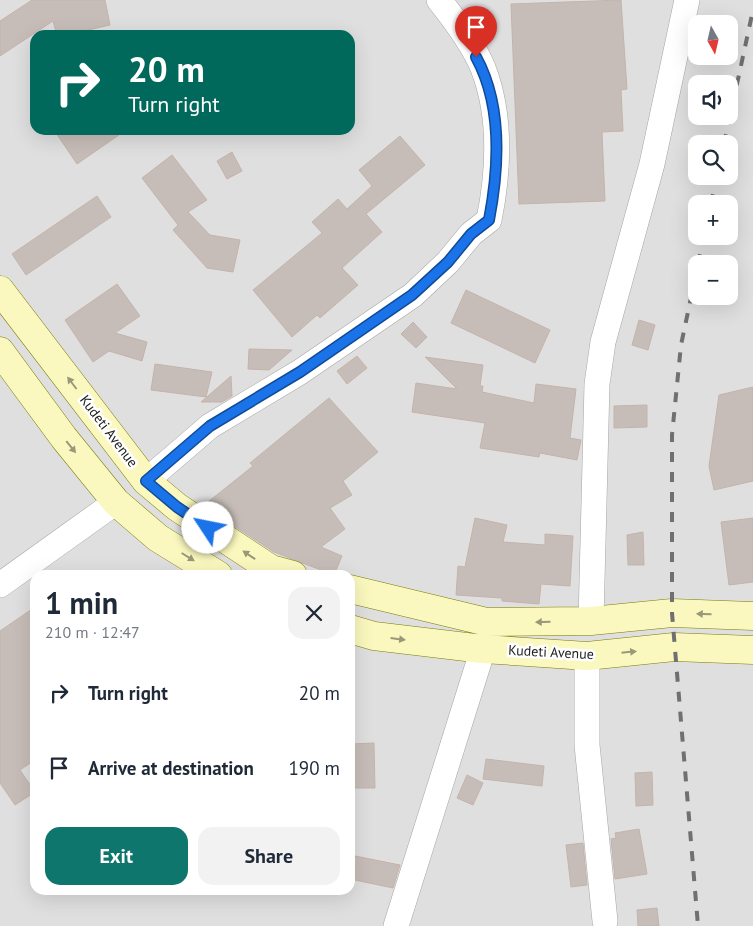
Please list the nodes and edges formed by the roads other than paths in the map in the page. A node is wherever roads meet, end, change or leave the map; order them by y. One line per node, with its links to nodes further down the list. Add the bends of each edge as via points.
1 (438, 0): 5 (street, via 452,17 482,68 494,107 497,153 489,220 471,234 448,262 412,295 300,372 210,426)
2 (687, 0): 12 (street, via 652,164 603,342 597,384)
3 (0, 290): 5 (main road, Kudeti Avenue, one-way to 3)
4 (0, 351): 6 (main road, one-way to 6)
5 (146, 481): 8 (main road, Kudeti Avenue, one-way to 5, via 177,507)
6 (116, 502): 7 (main road, one-way to 7, via 158,538); 9 (street)
7 (210, 570)
8 (271, 570)
9 (0, 585)
10 (355, 590): 12 (main road, Kudeti Avenue, one-way to 10, via 487,622)
11 (753, 616): 12 (main road, Kudeti Avenue, one-way to 12, via 672,613)
12 (591, 621)
13 (355, 630): 14 (main road, Kudeti Avenue, one-way to 14, via 374,636)
14 (483, 649): 16 (main road, Kudeti Avenue); 18 (street)
15 (753, 650): 16 (main road, Kudeti Avenue, one-way to 15, via 674,647)
16 (587, 656): 17 (street, via 587,745)
17 (605, 921)
18 (396, 926)

